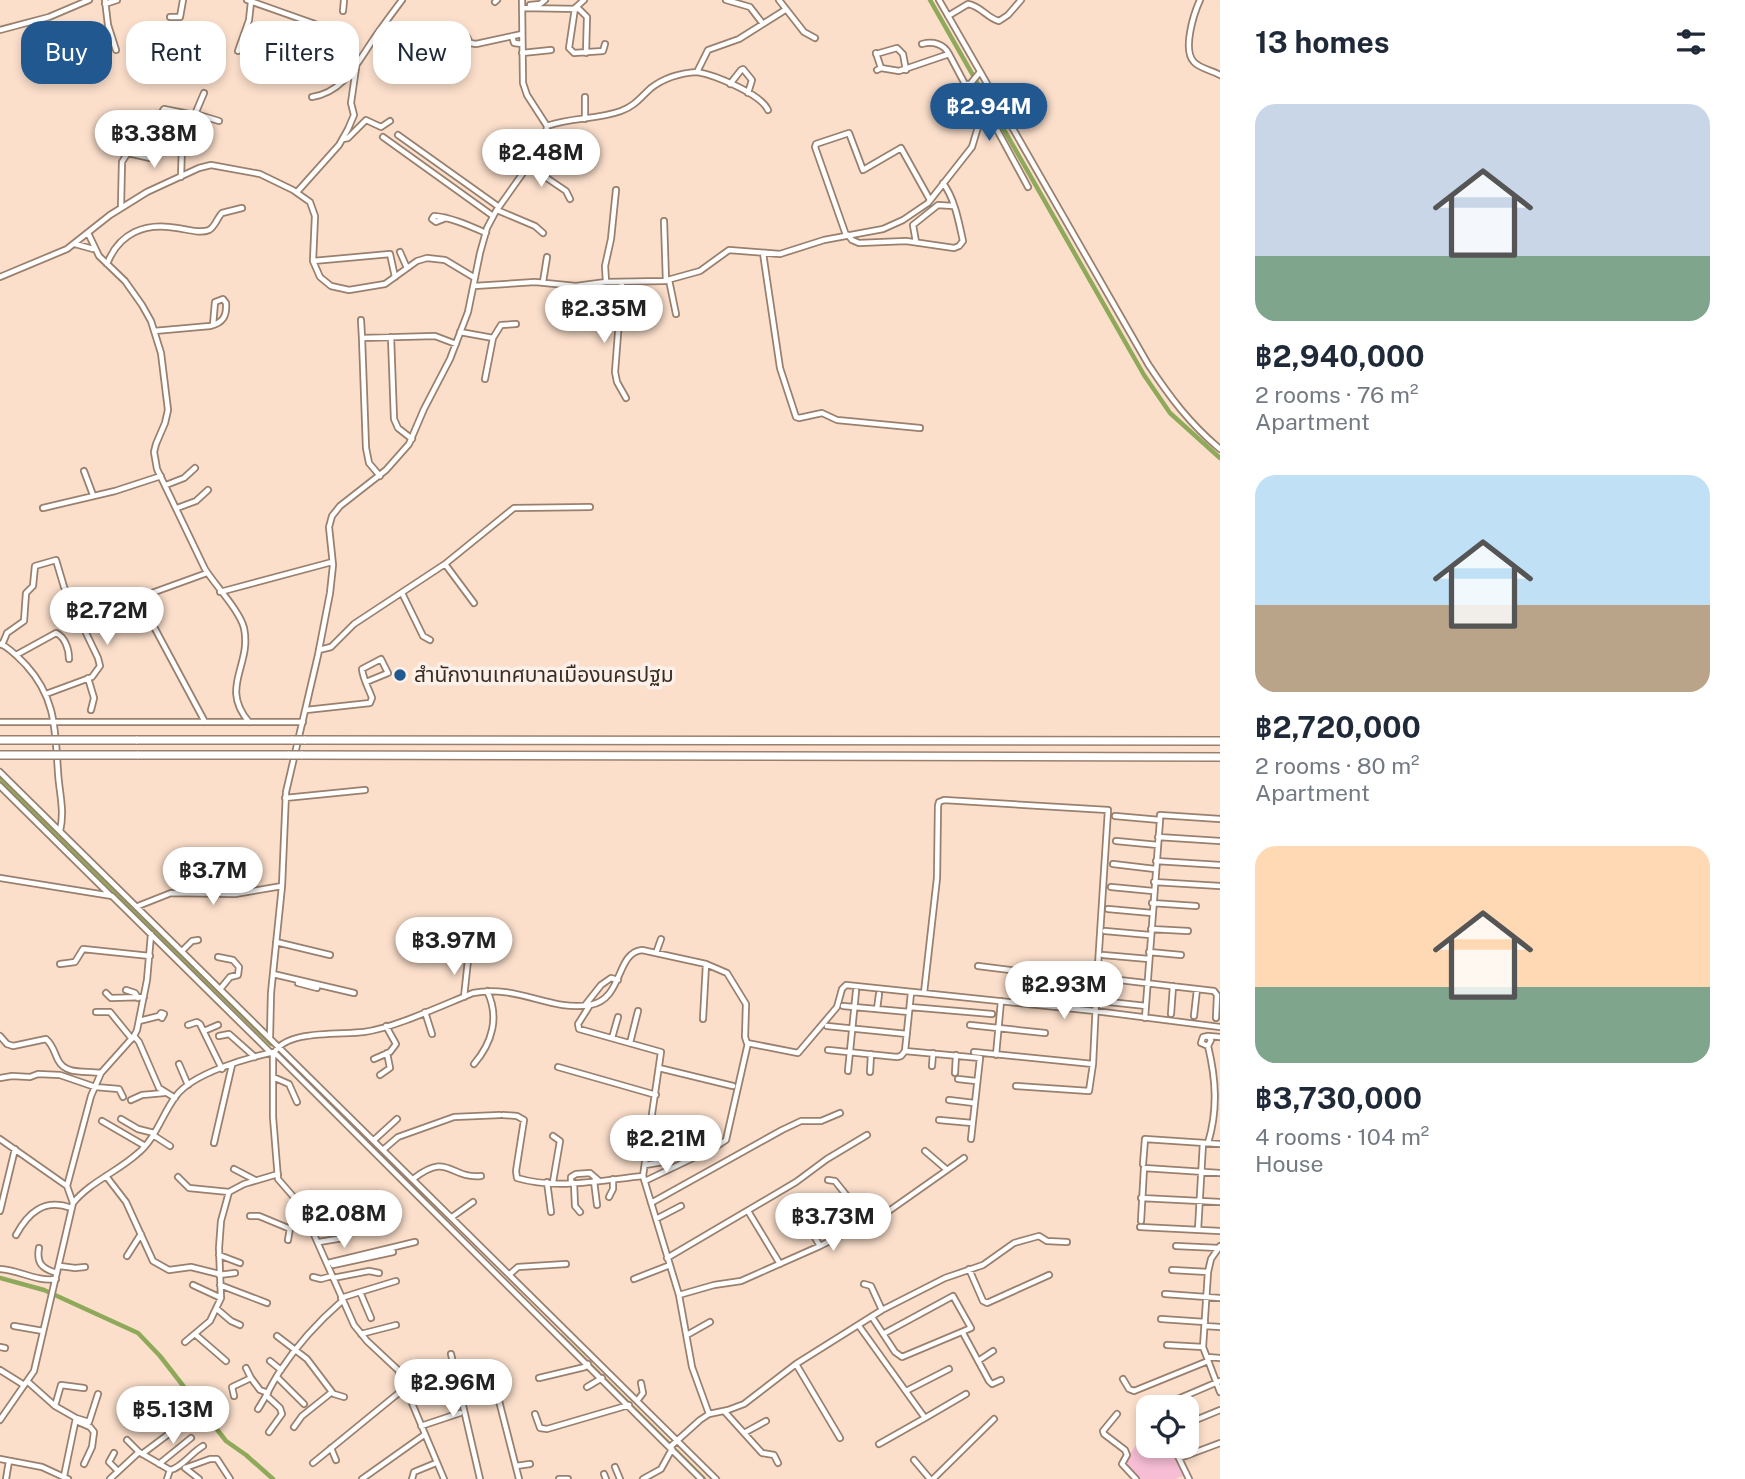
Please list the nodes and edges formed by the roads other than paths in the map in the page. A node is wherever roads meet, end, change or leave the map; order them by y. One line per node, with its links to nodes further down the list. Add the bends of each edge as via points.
1 (89, 0): 25 (street, via 49,18)
2 (117, 0): 14 (street)
3 (183, 0): 21 (street, via 180,17)
4 (344, 0): 19 (street)
5 (402, 0): 23 (street)
6 (545, 0): 16 (street)
7 (584, 0): 17 (street)
8 (726, 0): 24 (street, via 750,8)
9 (779, 0): 18 (street)
10 (939, 0): 20 (street)
11 (1021, 0): 15 (street, via 998,21)
12 (1200, 0): 44 (street, via 1192,18 1191,58)
13 (249, 1): 22 (street); 36 (street, via 249,20)
14 (105, 2): 34 (street)
15 (965, 2): 20 (street)
16 (523, 5): 17 (street); 26 (street)
17 (575, 8): 38 (street, via 587,17); 38 (street, via 569,48)
18 (785, 10): 24 (street); 28 (street)
19 (343, 11)
20 (948, 16): 43 (street)
21 (170, 17)
22 (306, 21)
23 (387, 21)
24 (763, 24): 42 (street, via 708,50)
25 (0, 30)
26 (522, 34): 27 (street); 31 (street)
27 (512, 36): 30 (street); 31 (street, via 514,43)
28 (815, 38)
29 (373, 40): 40 (street)
30 (471, 43)
31 (522, 44): 37 (street)
32 (605, 44): 38 (street, via 601,52)
33 (922, 44): 39 (street, via 942,45)
34 (116, 50)
35 (551, 50): 37 (street)
36 (239, 51)
37 (522, 53): 59 (street, via 525,91)
38 (586, 53)
39 (949, 54): 41 (street); 48 (street)
40 (359, 63)
41 (906, 70): 41 (street, via 879,69 876,53 897,48)
42 (697, 72): 47 (street); 56 (street, via 664,80 624,110)
43 (978, 74): 48 (street); 118 (street, via 1148,364 1173,402)
44 (1220, 75)
45 (338, 84): 51 (street, via 328,93)
46 (354, 84): 64 (street, via 354,115)
47 (730, 84): 50 (street); 50 (street, via 743,69 752,80)
48 (969, 84): 70 (street, via 966,96 977,121 977,135); 71 (street)
49 (204, 93): 54 (street)
50 (748, 93): 53 (street, via 763,100)
51 (312, 97)
52 (585, 97): 56 (street)
53 (768, 110)
54 (195, 115): 55 (street, via 167,109); 57 (street); 62 (street)
55 (158, 119): 60 (street); 62 (street)
56 (582, 119): 59 (street)
57 (219, 121)
58 (390, 121): 64 (street, via 381,127 366,120)
59 (547, 126): 68 (street, via 545,142)
60 (148, 132): 65 (street); 67 (street, via 134,134)
61 (398, 135): 79 (street)
62 (185, 136): 66 (street)
63 (383, 137): 80 (street)
64 (343, 139): 73 (street)
65 (158, 140): 66 (street); 67 (street, via 150,158)
66 (182, 145): 69 (street)
67 (128, 153): 76 (street, via 122,166)
68 (529, 166): 74 (street, via 566,191); 79 (street)
69 (181, 178): 73 (street, via 204,166 220,166 260,173); 76 (street)
70 (943, 183): 75 (street); 77 (street)
71 (1028, 187)
72 (616, 190): 101 (street, via 605,266)
73 (297, 192): 93 (street, via 314,210)
74 (570, 199)
75 (930, 201): 86 (street, via 891,226); 86 (street, via 901,148 863,170 849,133 816,144)
76 (121, 207): 83 (street)
77 (953, 207): 87 (street, via 938,205 917,221 913,228); 87 (street, via 961,245)
78 (242, 208): 94 (street, via 222,213 208,230 161,226 128,235)
79 (498, 209): 80 (street); 85 (street)
80 (493, 216): 84 (street)
81 (446, 218): 84 (street)
82 (664, 221): 99 (street)
83 (88, 233): 88 (street); 89 (street)
84 (486, 233): 98 (street)
85 (543, 233)
86 (847, 235): 87 (street, via 859,243); 91 (street, via 786,253)
87 (916, 243)
88 (74, 244): 89 (street); 96 (street)
89 (95, 249): 94 (street)
90 (400, 252): 95 (street)
91 (763, 253): 99 (street, via 729,250 707,268); 116 (street, via 780,368 796,417 822,413 837,420)
92 (547, 257): 100 (street)
93 (313, 261): 97 (street, via 325,282 340,289 375,286); 97 (street, via 390,254)
94 (107, 264): 108 (street, via 133,291)
95 (407, 268): 97 (street); 98 (street, via 422,259 440,259)
96 (0, 277)
97 (395, 278)
98 (475, 278): 103 (street)
99 (668, 281): 102 (street); 104 (street)
100 (543, 282): 101 (street, via 576,286); 103 (street)
101 (607, 282): 102 (street)
102 (622, 282): 115 (street, via 615,372)
103 (474, 286): 109 (street)
104 (676, 314)
105 (361, 320): 111 (street)
106 (516, 324): 112 (street, via 501,325)
107 (213, 325): 107 (street, via 215,302 223,299 226,313); 108 (street)
108 (154, 331): 122 (street, via 168,410 154,452)
109 (460, 332): 112 (street); 113 (street)
110 (391, 337): 111 (street); 113 (street, via 435,336); 117 (street, via 394,419)
111 (362, 338): 121 (street, via 367,458)
112 (494, 338): 114 (street)
113 (456, 344): 117 (street)
114 (485, 379)
115 (626, 398)
116 (920, 428)
117 (412, 439): 121 (street)
118 (1220, 449)
119 (195, 468): 123 (street)
120 (84, 471): 125 (street)
121 (380, 475): 129 (street, via 332,516 328,534)
122 (161, 476): 123 (street); 125 (street)
123 (166, 485): 128 (street)
124 (208, 490): 128 (street)
125 (93, 495): 127 (street)
126 (590, 507): 130 (street, via 516,507)
127 (43, 508)
128 (177, 508): 131 (street)
129 (332, 562): 132 (street); 139 (street)
130 (446, 564): 133 (street); 135 (street)
131 (207, 573): 132 (street); 134 (street)
132 (220, 592): 150 (street, via 244,629 236,701)
133 (402, 593): 137 (street, via 421,634); 139 (street, via 354,624 331,647)
134 (149, 594)
135 (474, 603)
136 (129, 611): 149 (street, via 153,625)
137 (430, 640)
138 (1, 644): 140 (street); 142 (street, via 7,633 24,621 35,565 56,560 100,662 97,673)
139 (319, 650): 146 (street)
140 (16, 655): 141 (street, via 56,633 68,647); 144 (street)
141 (69, 659)
142 (88, 678): 144 (street); 145 (street, via 94,698)
143 (366, 682): 143 (street, via 362,669 381,659 388,673); 146 (street, via 372,698 369,703)
144 (46, 694): 148 (street)
145 (91, 710)
146 (306, 710): 151 (street)
147 (0, 722): 148 (street)
148 (55, 722): 149 (street); 163 (street, via 63,808)
149 (205, 722): 150 (street)
150 (248, 722): 151 (street)
151 (303, 722): 159 (street)
152 (0, 740): 153 (highway, bridge)
153 (1220, 741)
154 (0, 755): 155 (highway, bridge)
155 (1220, 757)
156 (0, 772): 163 (street)
157 (0, 786): 178 (street)
158 (365, 790): 159 (street)
159 (285, 798): 175 (street)
160 (1115, 816): 162 (street)
161 (1220, 819): 162 (street, via 1160,815)
162 (1160, 820): 164 (street)
163 (60, 831): 178 (street)
164 (1158, 837): 166 (street); 167 (street)
165 (1116, 841): 167 (street)
166 (1220, 841)
167 (1158, 845): 168 (street)
168 (1156, 860): 170 (street); 171 (street)
169 (1113, 864): 171 (street)
170 (1220, 865)
171 (1155, 869): 173 (street)
172 (0, 878): 178 (street)
173 (1154, 882): 174 (street); 177 (street)
174 (1220, 886)
175 (282, 887): 180 (street, via 235,894 171,893); 190 (street)
176 (1111, 887): 177 (street)
177 (1153, 891): 179 (street)
178 (119, 896): 180 (street); 187 (street)
179 (1152, 904): 181 (street); 183 (street)
180 (138, 906): 191 (street)
181 (1196, 906)
182 (1108, 909): 183 (street)
183 (1152, 913): 186 (street)
184 (1105, 931): 186 (street)
185 (1188, 931): 186 (street)
186 (1150, 932): 195 (street)
187 (151, 933): 197 (street); 269 (street)
188 (661, 939): 192 (street)
189 (198, 940): 191 (street)
190 (276, 942): 193 (street); 203 (street)
191 (183, 950): 210 (street)
192 (656, 954): 201 (street); 206 (street, via 634,952)
193 (330, 955)
194 (1103, 955): 195 (street)
195 (1149, 955): 196 (street); 208 (street)
196 (1181, 955)
197 (150, 956): 200 (street, via 83,948 75,962); 221 (street)
198 (218, 957): 210 (street, via 233,960 239,967 238,975)
199 (468, 960): 222 (street)
200 (60, 964)
201 (706, 964): 242 (street); 265 (street, via 727,973 746,1004)
202 (978, 966): 207 (street)
203 (273, 974): 205 (street); 259 (street)
204 (1102, 978): 208 (street)
205 (291, 979): 211 (street); 217 (street)
206 (618, 980): 225 (street, via 609,995); 225 (street, via 611,978 601,985)
207 (1097, 981): 219 (street, via 1108,810 944,800 938,806 937,878); 233 (street)
208 (1147, 983): 209 (street); 227 (street)
209 (1173, 986): 212 (street); 236 (street)
210 (221, 988): 259 (street)
211 (317, 988)
212 (1197, 989): 238 (street); 241 (street, via 1217,992)
213 (126, 990): 221 (street)
214 (487, 990): 222 (street); 225 (street); 280 (street, via 492,1005 490,1040)
215 (856, 991): 228 (street)
216 (106, 993): 221 (street, via 111,998)
217 (354, 993)
218 (911, 993): 219 (street); 230 (street); 265 (street, via 846,985 837,1007 798,1053)
219 (924, 993): 223 (street)
220 (879, 994): 229 (street)
221 (141, 997): 243 (street)
222 (464, 997): 231 (street)
223 (1001, 1001): 233 (street); 251 (street)
224 (1100, 1001): 227 (street)
225 (588, 1005): 263 (street, via 579,1030)
226 (843, 1006): 228 (street)
227 (1146, 1006): 240 (street)
228 (855, 1007): 229 (street); 252 (street)
229 (877, 1009): 230 (street)
230 (909, 1010): 235 (street); 256 (street)
231 (425, 1011): 248 (street); 255 (street)
232 (638, 1011): 264 (street)
233 (1095, 1011): 240 (street); 282 (street)
234 (96, 1012): 262 (street, via 110,1012)
235 (992, 1014)
236 (1171, 1014)
237 (159, 1016): 243 (street)
238 (1194, 1016)
239 (618, 1017): 263 (street)
240 (1145, 1018): 244 (street)
241 (1216, 1018)
242 (703, 1019)
243 (139, 1021): 262 (street)
244 (1195, 1024): 250 (street); 260 (street)
245 (188, 1025): 253 (street, via 199,1022)
246 (218, 1025): 253 (street)
247 (970, 1025): 251 (street)
248 (386, 1026): 266 (street, via 368,1032 295,1038); 272 (street, via 396,1044)
249 (827, 1026): 252 (street)
250 (1220, 1027)
251 (999, 1028): 254 (street); 276 (street)
252 (852, 1029): 256 (street); 270 (street)
253 (204, 1031): 288 (street)
254 (1045, 1033)
255 (432, 1034)
256 (907, 1034): 268 (street)
257 (219, 1036): 277 (street, via 229,1034)
258 (0, 1037): 291 (street, via 10,1046 46,1040 66,1069)
259 (270, 1037): 266 (street)
260 (1206, 1037): 261 (street); 283 (street, via 1202,1044 1208,1046)
261 (1220, 1037)
262 (133, 1038): 291 (street); 303 (street)
263 (612, 1038): 264 (street)
264 (630, 1042): 287 (street, via 658,1049)
265 (748, 1043): 344 (street, via 726,1139)
266 (278, 1046): 269 (street); 321 (street)
267 (828, 1050): 270 (street)
268 (905, 1051): 273 (street, via 901,1056); 274 (street)
269 (272, 1052): 277 (street); 294 (street); 457 (street)
270 (850, 1052): 273 (street); 289 (street)
271 (974, 1052): 276 (street)
272 (387, 1053): 278 (street); 293 (street, via 390,1068)
273 (871, 1054): 290 (street)
274 (933, 1054): 275 (street); 285 (street)
275 (956, 1055): 292 (street); 297 (street, via 980,1058)
276 (996, 1055): 282 (street)
277 (255, 1057): 281 (street)
278 (374, 1059)
279 (179, 1064): 298 (street)
280 (474, 1064)
281 (232, 1065): 288 (street); 324 (street)
282 (1093, 1065): 300 (street, via 1087,1092)
283 (1213, 1065): 284 (street); 302 (street)
284 (1220, 1065)
285 (932, 1066)
286 (558, 1067): 304 (street)
287 (659, 1068): 299 (street); 304 (street)
288 (222, 1069): 298 (street)
289 (848, 1071)
290 (870, 1072)
291 (102, 1073): 301 (street)
292 (955, 1073)
293 (380, 1075)
294 (274, 1077): 309 (street, via 289,1084); 340 (street)
295 (0, 1078): 301 (street, via 60,1075)
296 (958, 1079): 297 (street)
297 (976, 1081): 310 (street)
298 (188, 1085): 306 (street)
299 (733, 1086)
300 (1016, 1086)
301 (95, 1087): 305 (street, via 119,1088); 352 (street)
302 (1218, 1092): 314 (street)
303 (165, 1093): 306 (street); 307 (street)
304 (656, 1095): 335 (street)
305 (123, 1097)
306 (175, 1098): 318 (street)
307 (131, 1100)
308 (949, 1100): 310 (street)
309 (297, 1102)
310 (974, 1103): 317 (street)
311 (840, 1113): 359 (street, via 782,1130)
312 (121, 1119): 318 (street)
313 (397, 1119): 321 (street)
314 (1217, 1119): 325 (street)
315 (939, 1120): 317 (street)
316 (102, 1121): 327 (street)
317 (972, 1123): 323 (street)
318 (154, 1134): 327 (street); 328 (street)
319 (867, 1135): 364 (street)
320 (553, 1136): 350 (street, via 560,1141)
321 (376, 1138): 330 (street)
322 (0, 1139): 329 (street)
323 (971, 1139)
324 (214, 1143)
325 (1205, 1143): 326 (street); 334 (street, via 1145,1139); 338 (street)
326 (1220, 1144)
327 (145, 1146): 341 (street)
328 (170, 1146)
329 (15, 1149): 352 (street); 363 (street)
330 (384, 1149): 345 (street); 350 (street, via 398,1137 454,1117 517,1116 524,1120 517,1178)
331 (684, 1152): 335 (street)
332 (925, 1152): 337 (street)
333 (964, 1158): 337 (street)
334 (1143, 1164)
335 (645, 1165): 344 (street)
336 (234, 1169): 347 (street)
337 (946, 1169): 372 (street)
338 (1202, 1172): 339 (street); 355 (street, via 1144,1168); 356 (street)
339 (1220, 1173)
340 (278, 1174): 347 (street); 371 (street)
341 (106, 1175): 360 (street); 379 (street)
342 (481, 1176): 345 (street, via 437,1166)
343 (178, 1177): 353 (street, via 189,1188)
344 (644, 1178): 346 (street); 359 (street)
345 (414, 1179): 368 (street)
346 (613, 1179): 349 (street); 354 (street)
347 (255, 1180): 353 (street)
348 (828, 1180): 372 (street, via 835,1181)
349 (596, 1181): 351 (street); 351 (street, via 590,1173 576,1174); 361 (street)
350 (550, 1182): 351 (street); 365 (street)
351 (572, 1183): 366 (street)
352 (67, 1186): 360 (street)
353 (229, 1192): 391 (street)
354 (609, 1197)
355 (1142, 1198): 356 (street); 370 (street)
356 (1200, 1201): 358 (street); 376 (street)
357 (472, 1202): 368 (street)
358 (1220, 1202)
359 (651, 1203): 369 (street)
360 (72, 1205): 380 (street, via 38,1209); 398 (street)
361 (597, 1205)
362 (681, 1206): 369 (street)
363 (0, 1211)
364 (748, 1211): 392 (street); 395 (street)
365 (551, 1212)
366 (580, 1212)
367 (250, 1216): 375 (street)
368 (452, 1217): 408 (street)
369 (656, 1219): 392 (street)
370 (1141, 1220)
371 (308, 1221): 375 (street); 382 (street)
372 (868, 1222): 385 (street)
373 (799, 1223): 385 (street, via 808,1226)
374 (1140, 1227): 376 (street)
375 (290, 1228): 381 (street)
376 (1198, 1230): 377 (street)
377 (1220, 1231)
378 (351, 1232): 382 (street)
379 (141, 1234): 390 (street); 402 (street, via 153,1261)
380 (16, 1235)
381 (288, 1240)
382 (319, 1242): 396 (street)
383 (415, 1242): 396 (street)
384 (1067, 1242): 401 (street, via 1027,1239)
385 (820, 1246): 395 (street)
386 (1176, 1246): 387 (street)
387 (1219, 1247): 404 (street)
388 (38, 1248): 410 (street, via 39,1263)
389 (393, 1252): 396 (street)
390 (127, 1255)
391 (219, 1255): 393 (street); 407 (street)
392 (667, 1258): 397 (street)
393 (240, 1263)
394 (566, 1264): 408 (street, via 518,1267)
395 (780, 1264): 421 (street, via 741,1282)
396 (328, 1265): 413 (street)
397 (670, 1265): 414 (street); 421 (street)
398 (60, 1266): 399 (street); 410 (street)
399 (85, 1267)
400 (0, 1269): 410 (street, via 44,1279)
401 (969, 1269): 409 (street, via 987,1303); 428 (street)
402 (169, 1270): 407 (street, via 191,1267); 411 (street)
403 (1172, 1270): 404 (street)
404 (1208, 1272): 422 (street)
405 (235, 1273): 407 (street)
406 (379, 1273): 413 (street)
407 (219, 1274): 418 (street)
408 (510, 1275): 491 (street)
409 (1049, 1275)
410 (57, 1276): 439 (street)
411 (164, 1277)
412 (313, 1277): 413 (street)
413 (333, 1277): 425 (street)
414 (634, 1279)
415 (396, 1281): 419 (street)
416 (864, 1284): 428 (street, via 871,1286)
417 (193, 1285): 423 (street)
418 (220, 1285): 423 (street); 426 (street)
419 (360, 1292): 425 (street); 430 (street)
420 (1165, 1294): 422 (street)
421 (679, 1295): 444 (street)
422 (1206, 1297): 424 (street); 433 (street)
423 (221, 1298): 427 (street)
424 (1220, 1298)
425 (342, 1299): 441 (street); 449 (street)
426 (267, 1303)
427 (217, 1309): 434 (street); 443 (street)
428 (882, 1310): 429 (street)
429 (872, 1317): 437 (street); 442 (street)
430 (371, 1318)
431 (1161, 1319): 433 (street)
432 (710, 1322): 444 (street)
433 (1205, 1324): 438 (street); 448 (street)
434 (240, 1325)
435 (396, 1325): 441 (street)
436 (14, 1326): 439 (street)
437 (859, 1326): 458 (street); 480 (street)
438 (1220, 1326)
439 (44, 1331): 475 (street, via 34,1371)
440 (963, 1333): 442 (street, via 906,1357 898,1355); 442 (street, via 971,1328 953,1297); 456 (street)
441 (361, 1334): 477 (street, via 398,1370)
442 (883, 1334)
443 (195, 1335): 446 (street); 454 (street)
444 (687, 1335): 501 (street, via 692,1367)
445 (277, 1336): 449 (street)
446 (185, 1342)
447 (1167, 1345): 448 (street)
448 (1203, 1347): 453 (street)
449 (296, 1350): 462 (street); 482 (street)
450 (993, 1351): 456 (street)
451 (451, 1354): 484 (street)
452 (1220, 1358): 453 (street)
453 (1208, 1359): 471 (street, via 1134,1391); 474 (street)
454 (226, 1361)
455 (270, 1361): 462 (street)
456 (978, 1361): 472 (street, via 991,1383)
457 (588, 1364): 469 (street); 470 (street)
458 (796, 1364): 498 (street, via 744,1404); 516 (street)
459 (246, 1368): 467 (street)
460 (949, 1368): 480 (street)
461 (0, 1370): 475 (street)
462 (281, 1370): 466 (street)
463 (424, 1371): 473 (street)
464 (467, 1371): 484 (street, via 473,1390)
465 (488, 1375): 538 (street)
466 (277, 1377): 486 (street); 492 (street)
467 (251, 1378): 486 (street); 488 (street, via 232,1387)
468 (435, 1378): 473 (street)
469 (540, 1378)
470 (602, 1378): 478 (street); 493 (street)
471 (1124, 1379)
472 (1001, 1380)
473 (427, 1381): 477 (street)
474 (1218, 1382): 481 (street); 487 (street)
475 (26, 1383): 494 (street); 496 (street)
476 (641, 1383): 491 (street, via 643,1393)
477 (406, 1387): 510 (street); 522 (street)
478 (587, 1387)
479 (84, 1388): 494 (street, via 61,1385)
480 (906, 1391): 504 (street)
481 (1220, 1392)
482 (333, 1393): 489 (street); 490 (street); 511 (street)
483 (99, 1394): 508 (street, via 89,1422)
484 (460, 1394): 552 (street)
485 (967, 1394): 504 (street)
486 (267, 1395): 495 (street); 512 (street, via 282,1414)
487 (1187, 1395)
488 (234, 1396)
489 (344, 1397)
490 (338, 1400)
491 (637, 1401): 520 (street)
492 (304, 1404)
493 (629, 1405): 500 (street, via 547,1429 540,1428); 520 (street)
494 (55, 1406): 508 (street)
495 (258, 1409)
496 (3, 1410): 507 (street)
497 (1220, 1410): 506 (street)
498 (725, 1411): 501 (street); 513 (street)
499 (460, 1413): 510 (street)
500 (535, 1414)
501 (709, 1414): 520 (street)
502 (1117, 1414): 561 (street, via 1103,1431 1125,1450 1122,1464)
503 (190, 1418): 525 (street)
504 (925, 1418): 519 (street)
505 (994, 1419): 560 (street)
506 (1199, 1419)
507 (0, 1420)
508 (76, 1420): 534 (street, via 94,1432); 543 (street)
509 (766, 1421): 513 (street)
510 (421, 1426): 514 (street)
511 (294, 1427)
512 (269, 1432)
513 (744, 1433): 533 (street)
514 (424, 1435): 532 (street); 544 (street)
515 (191, 1438): 535 (street)
516 (840, 1438)
517 (127, 1440): 525 (street)
518 (1220, 1443): 523 (street)
519 (879, 1444)
520 (673, 1445): 557 (street, via 661,1469); 558 (street); 559 (street)
521 (203, 1446): 537 (street, via 190,1454)
522 (331, 1448): 528 (street); 531 (street)
523 (1199, 1451)
524 (114, 1453): 541 (street, via 109,1462)
525 (140, 1453): 535 (street); 541 (street)
526 (1180, 1458): 562 (street)
527 (0, 1459): 530 (street)
528 (336, 1460)
529 (914, 1460): 560 (street)
530 (9, 1461): 542 (street, via 42,1467); 545 (street)
531 (313, 1463)
532 (436, 1463): 550 (street, via 414,1472); 551 (street)
533 (778, 1463)
534 (84, 1464)
535 (159, 1464): 540 (street)
536 (530, 1464): 538 (street)
537 (183, 1466): 540 (street); 548 (street); 549 (street, via 217,1459)
538 (516, 1466): 553 (street)
539 (615, 1467): 556 (street)
540 (170, 1470): 547 (street)
541 (118, 1471): 546 (street)
542 (56, 1476): 543 (street)
543 (66, 1477)
544 (365, 1478)
545 (6, 1479)
546 (110, 1479)
547 (167, 1479)
548 (199, 1479)
549 (230, 1479)
550 (412, 1479)
551 (444, 1479)
552 (480, 1479)
553 (519, 1479)
554 (559, 1479): 555 (street)
555 (568, 1479)
556 (620, 1479)
557 (643, 1479)
558 (701, 1479)
559 (716, 1479)
560 (931, 1479)
561 (1136, 1479)
562 (1189, 1479)

